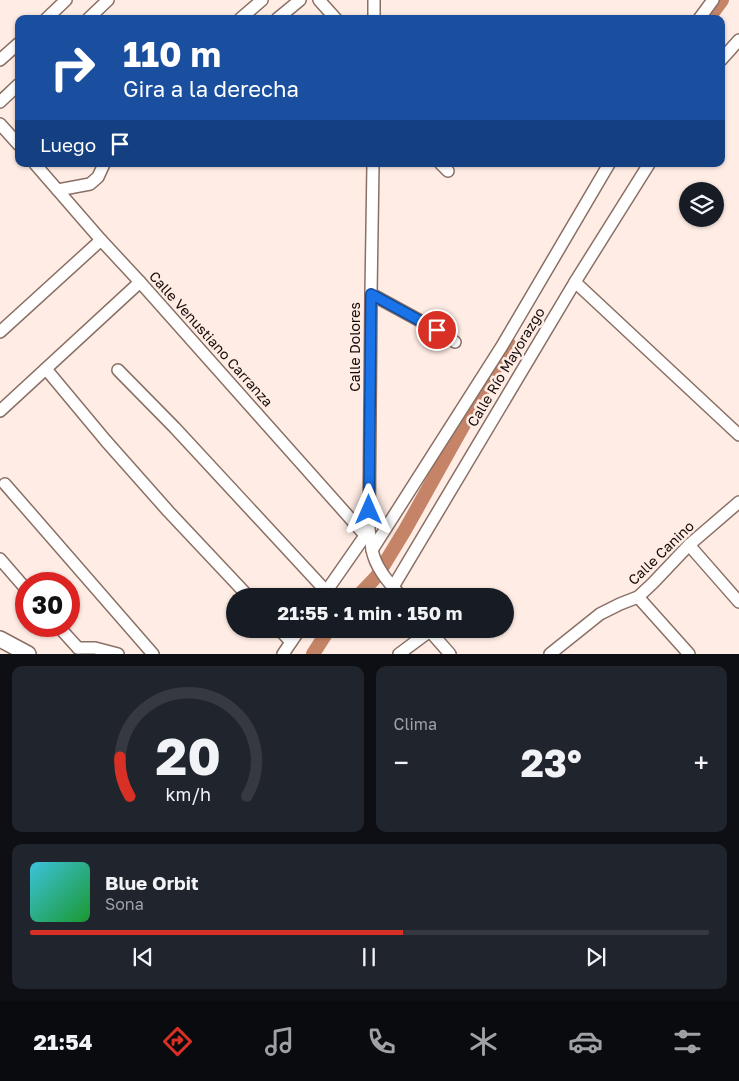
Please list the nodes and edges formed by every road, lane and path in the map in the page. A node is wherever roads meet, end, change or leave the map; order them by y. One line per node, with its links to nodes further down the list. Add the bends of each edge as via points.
1 (66, 0): 8 (street)
2 (108, 0): 9 (street)
3 (262, 0): 10 (street)
4 (300, 0): 11 (street)
5 (319, 0): 12 (street)
6 (374, 0): 13 (street)
7 (713, 0): 14 (street)
8 (50, 15)
9 (92, 15)
10 (245, 15)
11 (282, 15)
12 (332, 15)
13 (374, 15)
14 (702, 15)
15 (739, 40): 17 (street)
16 (15, 47): 18 (street)
17 (725, 56)
18 (0, 60)
19 (15, 88): 20 (street)
20 (0, 102)
21 (0, 124): 22 (street)
22 (15, 141)
23 (38, 167): 28 (street, Calle Venustiano Carranza)
24 (103, 167): 28 (street, via 90,184)
25 (373, 167): 32 (street, Calle Dolores)
26 (607, 167): 43 (street, Calle Río Mayorazgo)
27 (647, 167): 31 (street, Calle Río Mayorazgo)
28 (58, 190): 29 (street, Calle Venustiano Carranza)
29 (101, 240): 30 (street, Calle Venustiano Carranza); 33 (street)
30 (140, 282): 35 (street); 41 (street, Calle Venustiano Carranza)
31 (575, 282): 38 (street); 46 (street, Calle Río Mayorazgo)
32 (371, 294): 34 (street); 41 (street, Calle Dolores)
33 (0, 332)
34 (455, 342)
35 (46, 369): 37 (street); 47 (street, via 168,511)
36 (118, 370): 48 (street)
37 (0, 412)
38 (739, 435)
39 (5, 484): 62 (street)
40 (739, 502): 42 (street, Calle Canino)
41 (367, 532): 43 (street, Calle Dolores); 49 (street)
42 (689, 545): 50 (street, Calle Canino); 51 (street)
43 (374, 556): 46 (street, Calle Dolores)
44 (0, 559): 45 (street)
45 (15, 577)
46 (393, 587)
47 (240, 588)
48 (319, 588)
49 (328, 588)
50 (638, 597): 66 (street, Calle Canino, via 600,614); 67 (street)
51 (739, 602)
52 (66, 637): 59 (street)
53 (287, 638): 58 (street)
54 (294, 638): 58 (street)
55 (419, 638): 64 (street)
56 (436, 638): 65 (street)
57 (0, 639): 60 (main road)
58 (291, 642): 63 (street)
59 (77, 651): 61 (street, via 94,648)
60 (28, 654)
61 (118, 654)
62 (153, 654)
63 (283, 654)
64 (399, 654)
65 (450, 654)
66 (550, 654)
67 (689, 654)

